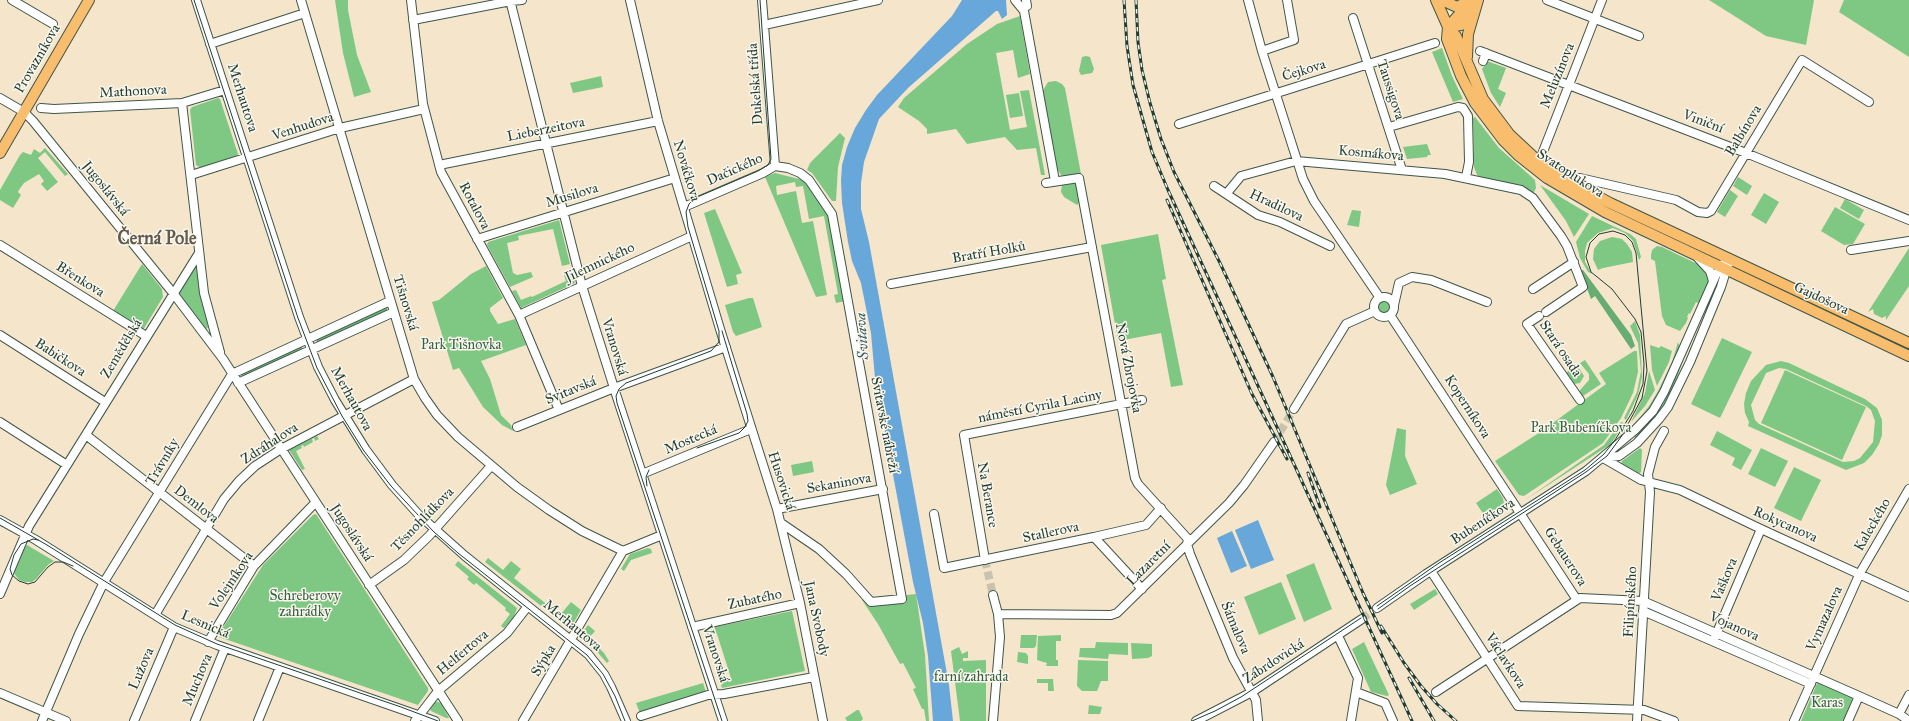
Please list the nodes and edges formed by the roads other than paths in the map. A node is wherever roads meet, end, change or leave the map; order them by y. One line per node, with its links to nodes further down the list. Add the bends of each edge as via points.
1 (12, 0): 26 (street)
2 (89, 0): 44 (main road, Provazníkova)
3 (196, 0): 31 (street, Merhautova)
4 (301, 0): 22 (street, Tišnovská)
5 (411, 0): 25 (street, Rotalova)
6 (510, 0): 7 (street); 25 (street); 49 (street, Vranovská)
7 (522, 0)
8 (630, 0): 45 (street, Nováčkova)
9 (762, 0): 27 (street, Dukelská třída)
10 (878, 0): 27 (street)
11 (1015, 0): 21 (street)
12 (1248, 0): 32 (street)
13 (1436, 0): 28 (main road, Svatoplukova)
14 (1442, 0): 15 (main road, via 1457,7)
15 (1468, 0)
16 (1473, 0): 28 (main road, via 1466,21 1458,26)
17 (1478, 0): 35 (main road, via 1468,34)
18 (1547, 0): 24 (street)
19 (1602, 0): 24 (street, Meluzínova)
20 (1288, 1): 32 (street, via 1294,40)
21 (1026, 6): 62 (street)
22 (305, 13): 31 (street); 48 (street, Tišnovská)
23 (1353, 18): 34 (street, Taussigova)
24 (1595, 19): 29 (street); 36 (street, Meluzínova)
25 (413, 20): 43 (street, Rotalova)
26 (53, 24)
27 (764, 25): 56 (street, Dukelská třída)
28 (1448, 27): 35 (main road, Svatoplukova, via 1456,36); 79 (main road, Svatoplukova, via 1447,39 1466,89 1487,120 1518,155 1541,174 1577,197)
29 (1638, 36)
30 (1436, 43): 34 (street, Čejkova)
31 (210, 44): 37 (street, Merhautova)
32 (1262, 51): 38 (street)
33 (1483, 55): 36 (street, Viniční)
34 (1368, 64): 38 (street, Čejkova); 47 (street, Taussigova)
35 (1467, 65): 54 (main road, Svatoplukova, via 1483,99 1494,115 1510,135)
36 (1568, 85): 51 (street, Viniční); 54 (street, Meluzínova)
37 (225, 90): 41 (street, Mathonova); 52 (street, Merhautova)
38 (1275, 94): 46 (street, Čejkova); 53 (street)
39 (0, 98): 44 (street)
40 (1869, 102): 51 (street, Balbínova, via 1802,60)
41 (182, 103): 42 (street, Mathonova); 58 (street)
42 (41, 108)
43 (424, 108): 48 (street, Venhudova); 55 (street, Rotalova)
44 (24, 112): 50 (main road, Provazníkova); 88 (street, Jugoslávská)
45 (658, 121): 49 (street, Lieberzeitova); 60 (street, Nováčkova)
46 (1180, 124)
47 (1388, 127): 57 (street, Taussigova); 59 (street, via 1462,108 1468,116 1469,162)
48 (340, 128): 52 (street, Venhudova); 92 (street, Tišnovská)
49 (546, 143): 55 (street, Lieberzeitova); 67 (street, Vranovská)
50 (0, 153)
51 (1746, 153): 68 (street, Balbínova, via 1712,211); 69 (street, Viniční)
52 (248, 158): 58 (street, Venhudova); 101 (street, Merhautova)
53 (1296, 161): 57 (street, Kosmákova); 65 (street, Kosmákova, via 1241,176); 91 (street, via 1314,202)
54 (1539, 162): 81 (main road, Svatoplukova, via 1610,203 1718,253)
55 (439, 165): 72 (street, Rotalova)
56 (775, 166): 66 (street, Dačického); 131 (street, Svitavské nábřeží, via 788,168 809,180 832,214)
57 (1402, 170): 59 (street, Kosmákova)
58 (191, 175): 78 (street)
59 (1466, 177): 71 (street, Kosmákova, via 1520,190 1533,198)
60 (675, 178): 66 (street, Nováčkova); 67 (street, Musilova)
61 (1580, 178): 68 (street, Svatoplukova, via 1676,200 1698,212)
62 (1055, 181): 63 (street); 76 (street, Nová Zbrojovka, via 1079,178)
63 (1046, 183)
64 (1214, 186): 65 (street, Hradilova)
65 (1227, 193): 75 (street, Hradilova, via 1239,204 1258,215 1280,222)
66 (684, 207): 70 (street, Nováčkova)
67 (563, 213): 72 (street, Musilova); 85 (street, Vranovská)
68 (1707, 213)
69 (1909, 220)
70 (692, 236): 85 (street, Jilemnického); 103 (street, Nováčkova)
71 (1561, 236): 80 (street, Stará osada)
72 (477, 239): 97 (street, Rotalova)
73 (1909, 241): 77 (street)
74 (0, 245): 100 (street, Břenkova)
75 (1330, 246)
76 (1092, 247): 84 (street, Bratří Holků); 114 (street, Nová Zbrojovka)
77 (1851, 250)
78 (199, 253): 88 (street, Zemědělská); 106 (street, Jugoslávská, via 204,293)
79 (1694, 255): 81 (main road, Svatoplukova); 83 (street, via 1710,271)
80 (1574, 262): 87 (street); 112 (street, Stará osada, via 1583,287 1527,324)
81 (1726, 266): 82 (main road, Gajdošova); 83 (street, Bubeníčkova); 86 (street, Bubeníčkova); 102 (main road, Gajdošova)
82 (1742, 277): 86 (street); 105 (main road, Gajdošova)
83 (1713, 281): 126 (street, Bubeníčkova, via 1658,404 1642,423)
84 (891, 284)
85 (582, 286): 97 (street, Jilemnického); 110 (street, Vranovská)
86 (1721, 287): 126 (street, Bubeníčkova, via 1690,362 1664,413 1645,436 1630,448 1619,456)
87 (1533, 289)
88 (172, 293): 100 (street, Zemědělská); 106 (street, Jugoslávská)
89 (1397, 293): 90 (street); 93 (street, via 1398,283 1412,277 1430,280); 94 (street)
90 (1388, 297): 91 (street); 94 (street)
91 (1380, 298): 96 (street, via 1374,305)
92 (390, 301): 95 (street, Tišnovská); 101 (street)
93 (1487, 302)
94 (1394, 305): 98 (street)
95 (394, 312): 104 (street); 108 (street, Tišnovská)
96 (1375, 312): 98 (street, via 1380,316); 115 (street, via 1346,324)
97 (518, 314): 116 (street, Rotalova)
98 (1390, 315): 137 (street, Koperníkova)
99 (0, 335): 113 (street, Babičkova)
100 (146, 336): 113 (street, Zemědělská)
101 (307, 339): 104 (street, Merhautova); 107 (street)
102 (1909, 343)
103 (726, 347): 110 (street, Svitavská); 120 (street, Husovická)
104 (311, 349): 109 (street); 117 (street, Merhautova, via 333,398)
105 (1909, 356)
106 (222, 359): 107 (street, Jugoslávská)
107 (232, 374): 109 (street, Jugoslávská); 133 (street, Trávníky)
108 (414, 379): 117 (street, Zdráhalova); 128 (street, Tišnovská, via 437,415)
109 (238, 383): 125 (street, Jugoslávská)
110 (614, 388): 116 (street, Svitavská); 129 (street, Vranovská)
111 (1142, 400): 114 (street, náměstí Cyrila Laciny)
112 (1580, 400)
113 (105, 402): 122 (street, Zemědělská)
114 (1121, 405): 123 (street, náměstí Cyrila Laciny); 135 (street, Nová Zbrojovka, via 1135,478)
115 (1294, 409)
116 (559, 410): 119 (street, Svitavská)
117 (344, 415): 125 (street, Zdráhalova); 143 (street, Merhautova, via 392,485)
118 (0, 422): 127 (street)
119 (517, 427)
120 (751, 429): 129 (street, Mostecká); 136 (street, Husovická)
121 (1664, 431): 130 (street, via 1653,452 1648,474)
122 (86, 435): 127 (street, Zemědělská); 133 (street, Demlova)
123 (964, 435): 149 (street, Na Berance)
124 (1274, 442): 147 (street, Lazaretní, via 1237,493)
125 (281, 449): 134 (street, Jugoslávská); 141 (street, Zdráhalova, via 255,466 239,481 224,499)
126 (1603, 458): 130 (street); 137 (street, Bubeníčkova)
127 (67, 465): 144 (street, Zemědělská)
128 (491, 466): 143 (street, Těsnohlídkova); 148 (street, Tišnovská, via 549,510)
129 (642, 474): 145 (street, Vranovská)
130 (1649, 484): 142 (street, Rokycanova, via 1680,490); 161 (street, Filipínského)
131 (883, 489): 136 (street, Sekaninova); 159 (street, Svitavské nábřeží)
132 (1909, 491): 152 (street, Kaleckého)
133 (160, 493): 141 (street, Demlova); 153 (street, Trávníky)
134 (315, 503): 150 (street, Volejníkova); 154 (street, Jugoslávská)
135 (1161, 508): 146 (street, via 1146,525); 147 (street, Nová Zbrojovka, via 1188,538)
136 (777, 509): 140 (street, Husovická)
137 (1520, 513): 151 (street, Bubeníčkova); 160 (street, Gebauerova)
138 (934, 514): 149 (street, Stallerova, via 944,568)
139 (0, 520): 144 (street, Lesnická)
140 (781, 524): 159 (street, Husovická, via 819,548 871,602); 162 (street, Jana Svobody)
141 (206, 529): 150 (street, Demlova); 167 (street, Zdráhalova)
142 (1761, 529): 152 (street, Rokycanova); 172 (street, Vaškova)
143 (435, 530): 154 (street, Těsnohlídkova, via 404,560); 163 (street, Merhautova)
144 (25, 534): 153 (street, Lesnická); 156 (street, Zemědělská)
145 (662, 534): 148 (street); 170 (street, Vranovská)
146 (1094, 538): 149 (street, Stallerova); 155 (street, Stallerova)
147 (1187, 544): 155 (street, Lazaretní); 181 (street, Šámalova, via 1233,658)
148 (623, 551): 173 (street, Sýpka)
149 (985, 560)
150 (254, 566): 174 (street, Volejníkova)
151 (1431, 571): 164 (street, Bubeníčkova); 176 (street, Václavkova)
152 (1860, 573): 158 (street, Rokycanova); 179 (street, Vymazalova)
153 (104, 582): 167 (street, Lesnická); 189 (street, Trávníky, via 78,634)
154 (369, 585): 180 (street, Jugoslávská)
155 (1142, 589): 166 (street, Lazaretní, via 1124,608 1111,615)
156 (0, 594)
157 (993, 596): 166 (street)
158 (1909, 596)
159 (902, 599)
160 (1577, 600): 161 (street, Gebauerova, via 1580,598); 176 (street)
161 (1643, 601): 165 (street, Filipínského); 172 (street, Vojanova)
162 (800, 603): 170 (street, Zubatého); 178 (street, Jana Svobody)
163 (528, 606): 173 (street, Merhautova); 180 (street, Helfertova, via 507,633)
164 (1377, 608)
165 (1643, 611): 172 (street, Vojanova); 188 (street, Filipínského)
166 (998, 614): 204 (street, via 1000,637)
167 (155, 615): 169 (street, Lesnická)
168 (1362, 619): 171 (street, Zábrdovická)
169 (174, 627): 174 (street, Lesnická); 195 (street, Lužova)
170 (692, 627): 185 (street, Vranovská)
171 (1338, 636): 181 (street, Zábrdovická); 182 (street, via 1358,678)
172 (1714, 637): 179 (street, Vojanova)
173 (571, 640): 200 (street, Sýpka); 201 (street, Merhautova, via 588,654 604,674)
174 (208, 642): 175 (street, Lesnická)
175 (225, 648): 177 (street, Lesnická); 196 (street, Muchova)
176 (1487, 658): 183 (street); 188 (street, Václavkova, via 1518,706)
177 (280, 667): 192 (street, Lesnická); 197 (street)
178 (814, 677): 185 (street); 203 (street, Jana Svobody)
179 (1812, 680): 187 (street, Vojanova); 211 (street, Vymazalova)
180 (438, 691): 192 (street, Helfertova); 199 (street, Jugoslávská)
181 (1252, 692): 205 (street, Zábrdovická); 206 (street, Šámalova, via 1258,706)
182 (1356, 692): 207 (street); 208 (street, via 1385,703)
183 (1436, 692)
184 (0, 693): 189 (street)
185 (715, 695): 191 (street, Vranovská, via 706,695); 202 (street, Vranovská)
186 (1909, 695): 190 (street)
187 (1859, 696): 190 (street, Vojanova); 212 (street)
188 (1638, 711): 209 (street, Filipínského); 210 (street, via 1644,710)
189 (45, 712): 193 (street, Trávníky); 194 (street)
190 (1899, 714): 213 (street, Vojanova)
191 (641, 716)
192 (417, 718): 198 (street)
193 (42, 721)
194 (66, 721)
195 (134, 721)
196 (195, 721)
197 (258, 721)
198 (435, 721)
199 (458, 721)
200 (523, 721)
201 (626, 721)
202 (723, 721)
203 (823, 721)
204 (993, 721)
205 (1196, 721)
206 (1258, 721)
207 (1351, 721)
208 (1393, 721)
209 (1637, 721)
210 (1674, 721)
211 (1794, 721)
212 (1848, 721)
213 (1909, 721)

